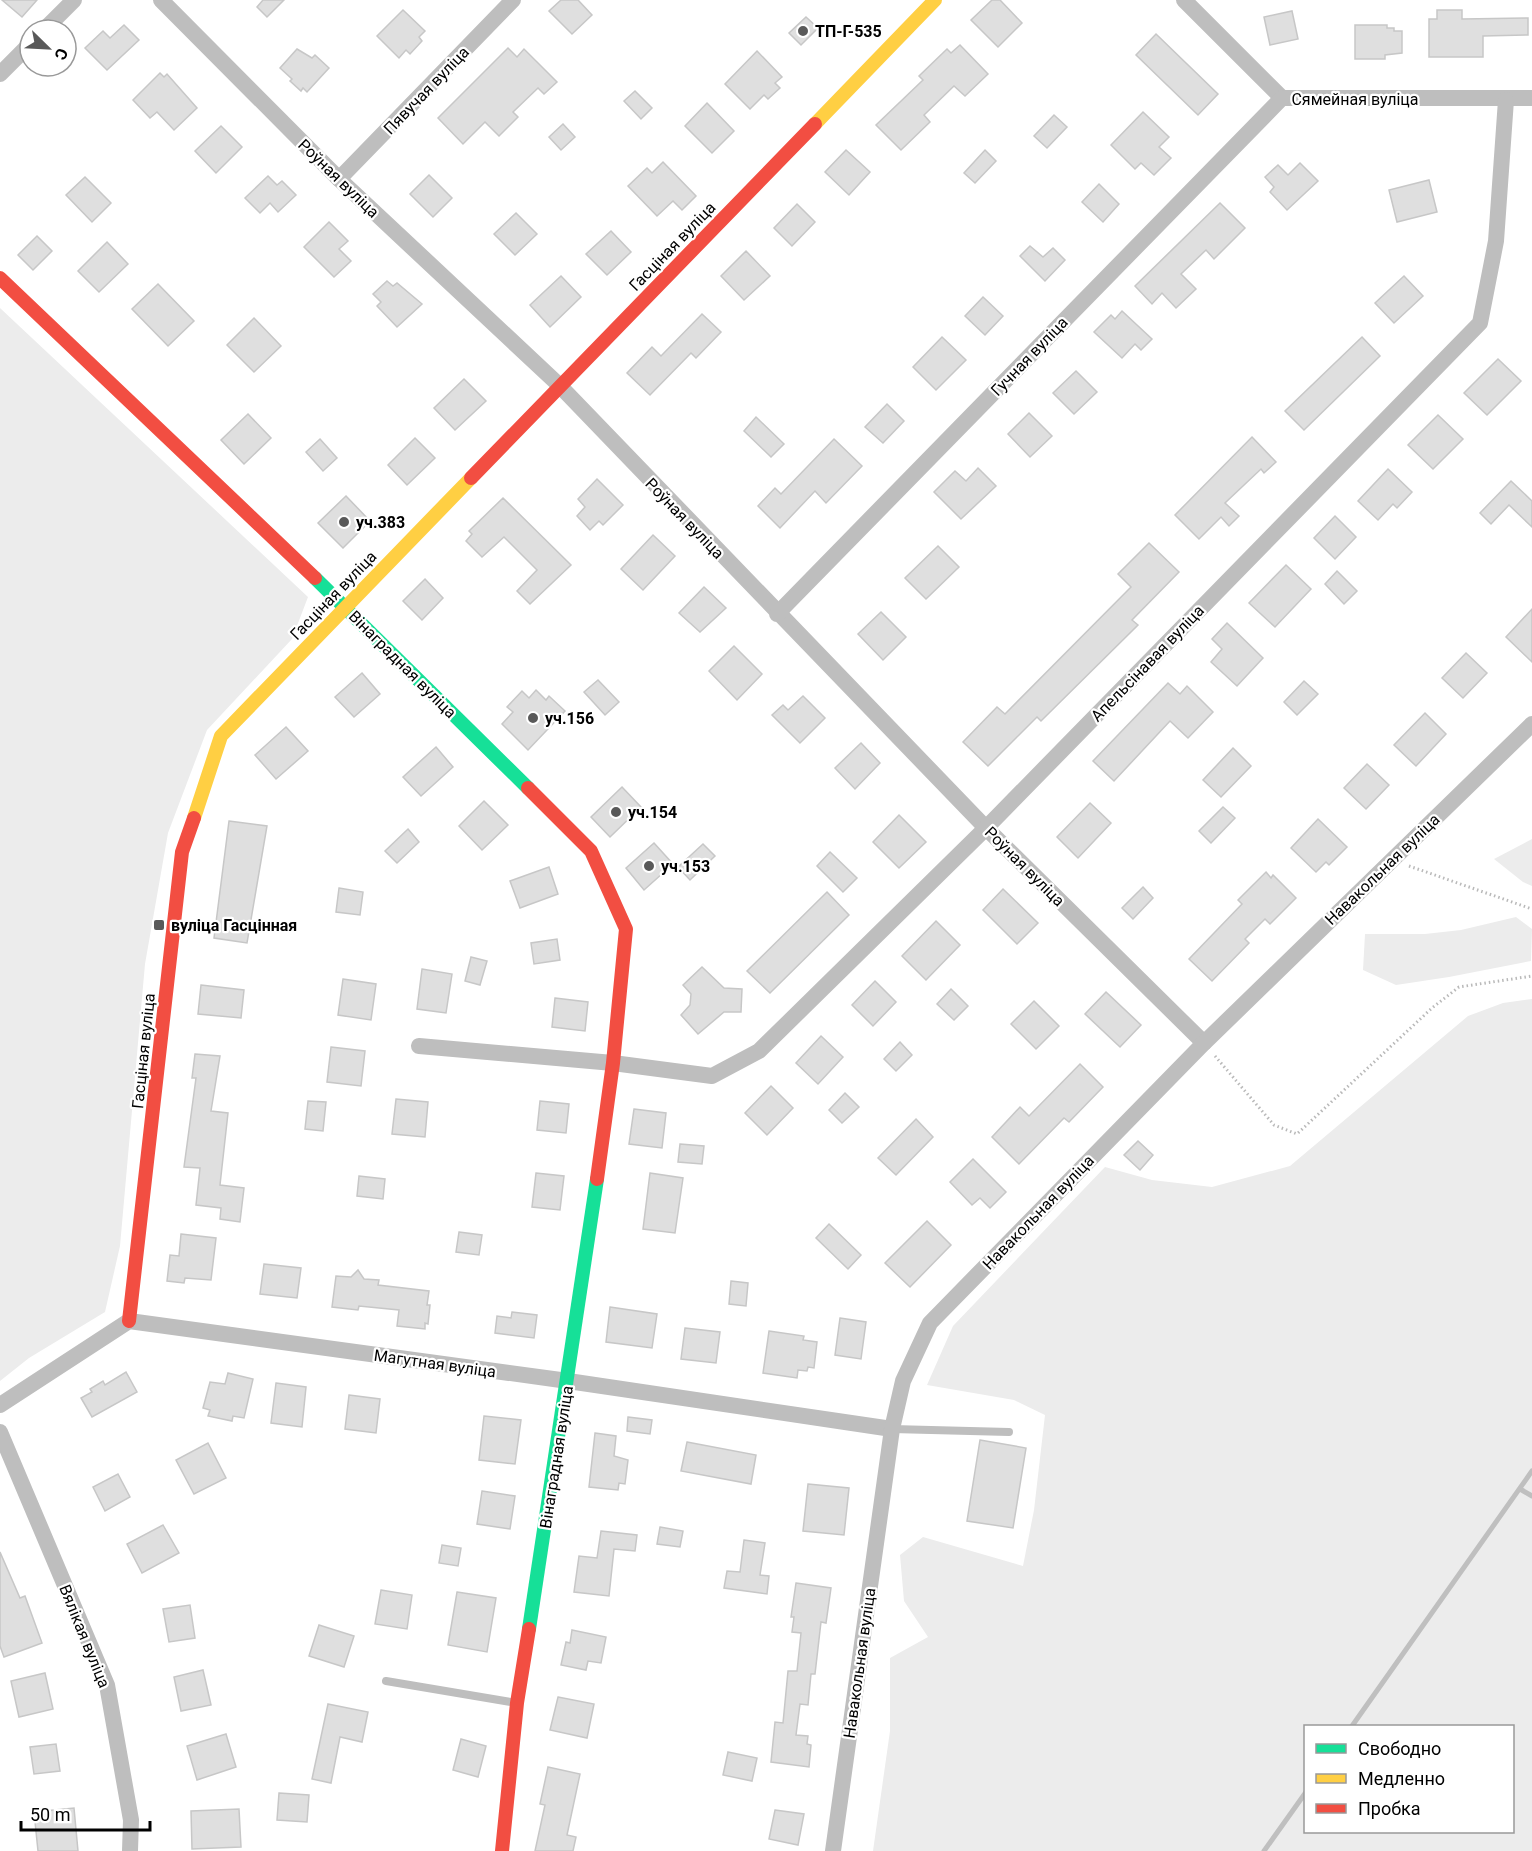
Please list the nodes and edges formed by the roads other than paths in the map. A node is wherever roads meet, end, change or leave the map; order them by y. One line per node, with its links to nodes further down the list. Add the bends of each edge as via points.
1 (74, 0): 6 (street)
2 (161, 0): 12 (street, Роўная вуліца)
3 (513, 0): 12 (street, Пявучая вуліца)
4 (935, 0): 14 (street, Гасціная вуліца)
5 (1184, 0): 9 (street, Сямейная вуліца)
6 (56, 18)
7 (18, 56): 8 (street)
8 (0, 74)
9 (1282, 98): 11 (street, Сямейная вуліца); 16 (street, Гучная вуліца)
10 (1532, 98): 11 (street, Сямейная вуліца)
11 (1506, 100): 18 (street, Апельсінавая вуліца, via 1496,241 1480,323)
12 (339, 179): 14 (street, Роўная вуліца)
13 (0, 278): 15 (street, Вінаградная вуліца)
14 (559, 385): 15 (street, Гасціная вуліца); 16 (street, Роўная вуліца)
15 (344, 606): 21 (street, Вінаградная вуліца, via 591,851 626,929); 22 (street, Гасціная вуліца, via 221,736 182,852)
16 (777, 614): 18 (street, Роўная вуліца)
17 (1532, 724): 19 (street, Навакольная вуліца)
18 (986, 828): 19 (street, Роўная вуліца); 21 (street, Апельсінавая вуліца, via 759,1051 712,1076)
19 (1204, 1043): 25 (street, Навакольная вуліца, via 930,1323 903,1381)
20 (419, 1046): 21 (street)
21 (614, 1063): 23 (street, Вінаградная вуліца)
22 (129, 1321): 23 (street, Магутная вуліца); 24 (street)
23 (568, 1381): 25 (street, Магутная вуліца); 29 (street, Вінаградная вуліца)
24 (0, 1405)
25 (892, 1430): 26 (lane); 32 (street, Навакольная вуліца)
26 (1009, 1431)
27 (0, 1432): 30 (street, Вялікая вуліца, via 107,1685 131,1820)
28 (386, 1681): 29 (lane)
29 (517, 1703): 31 (street, Вінаградная вуліца)
30 (129, 1851)
31 (502, 1851)
32 (833, 1851)

